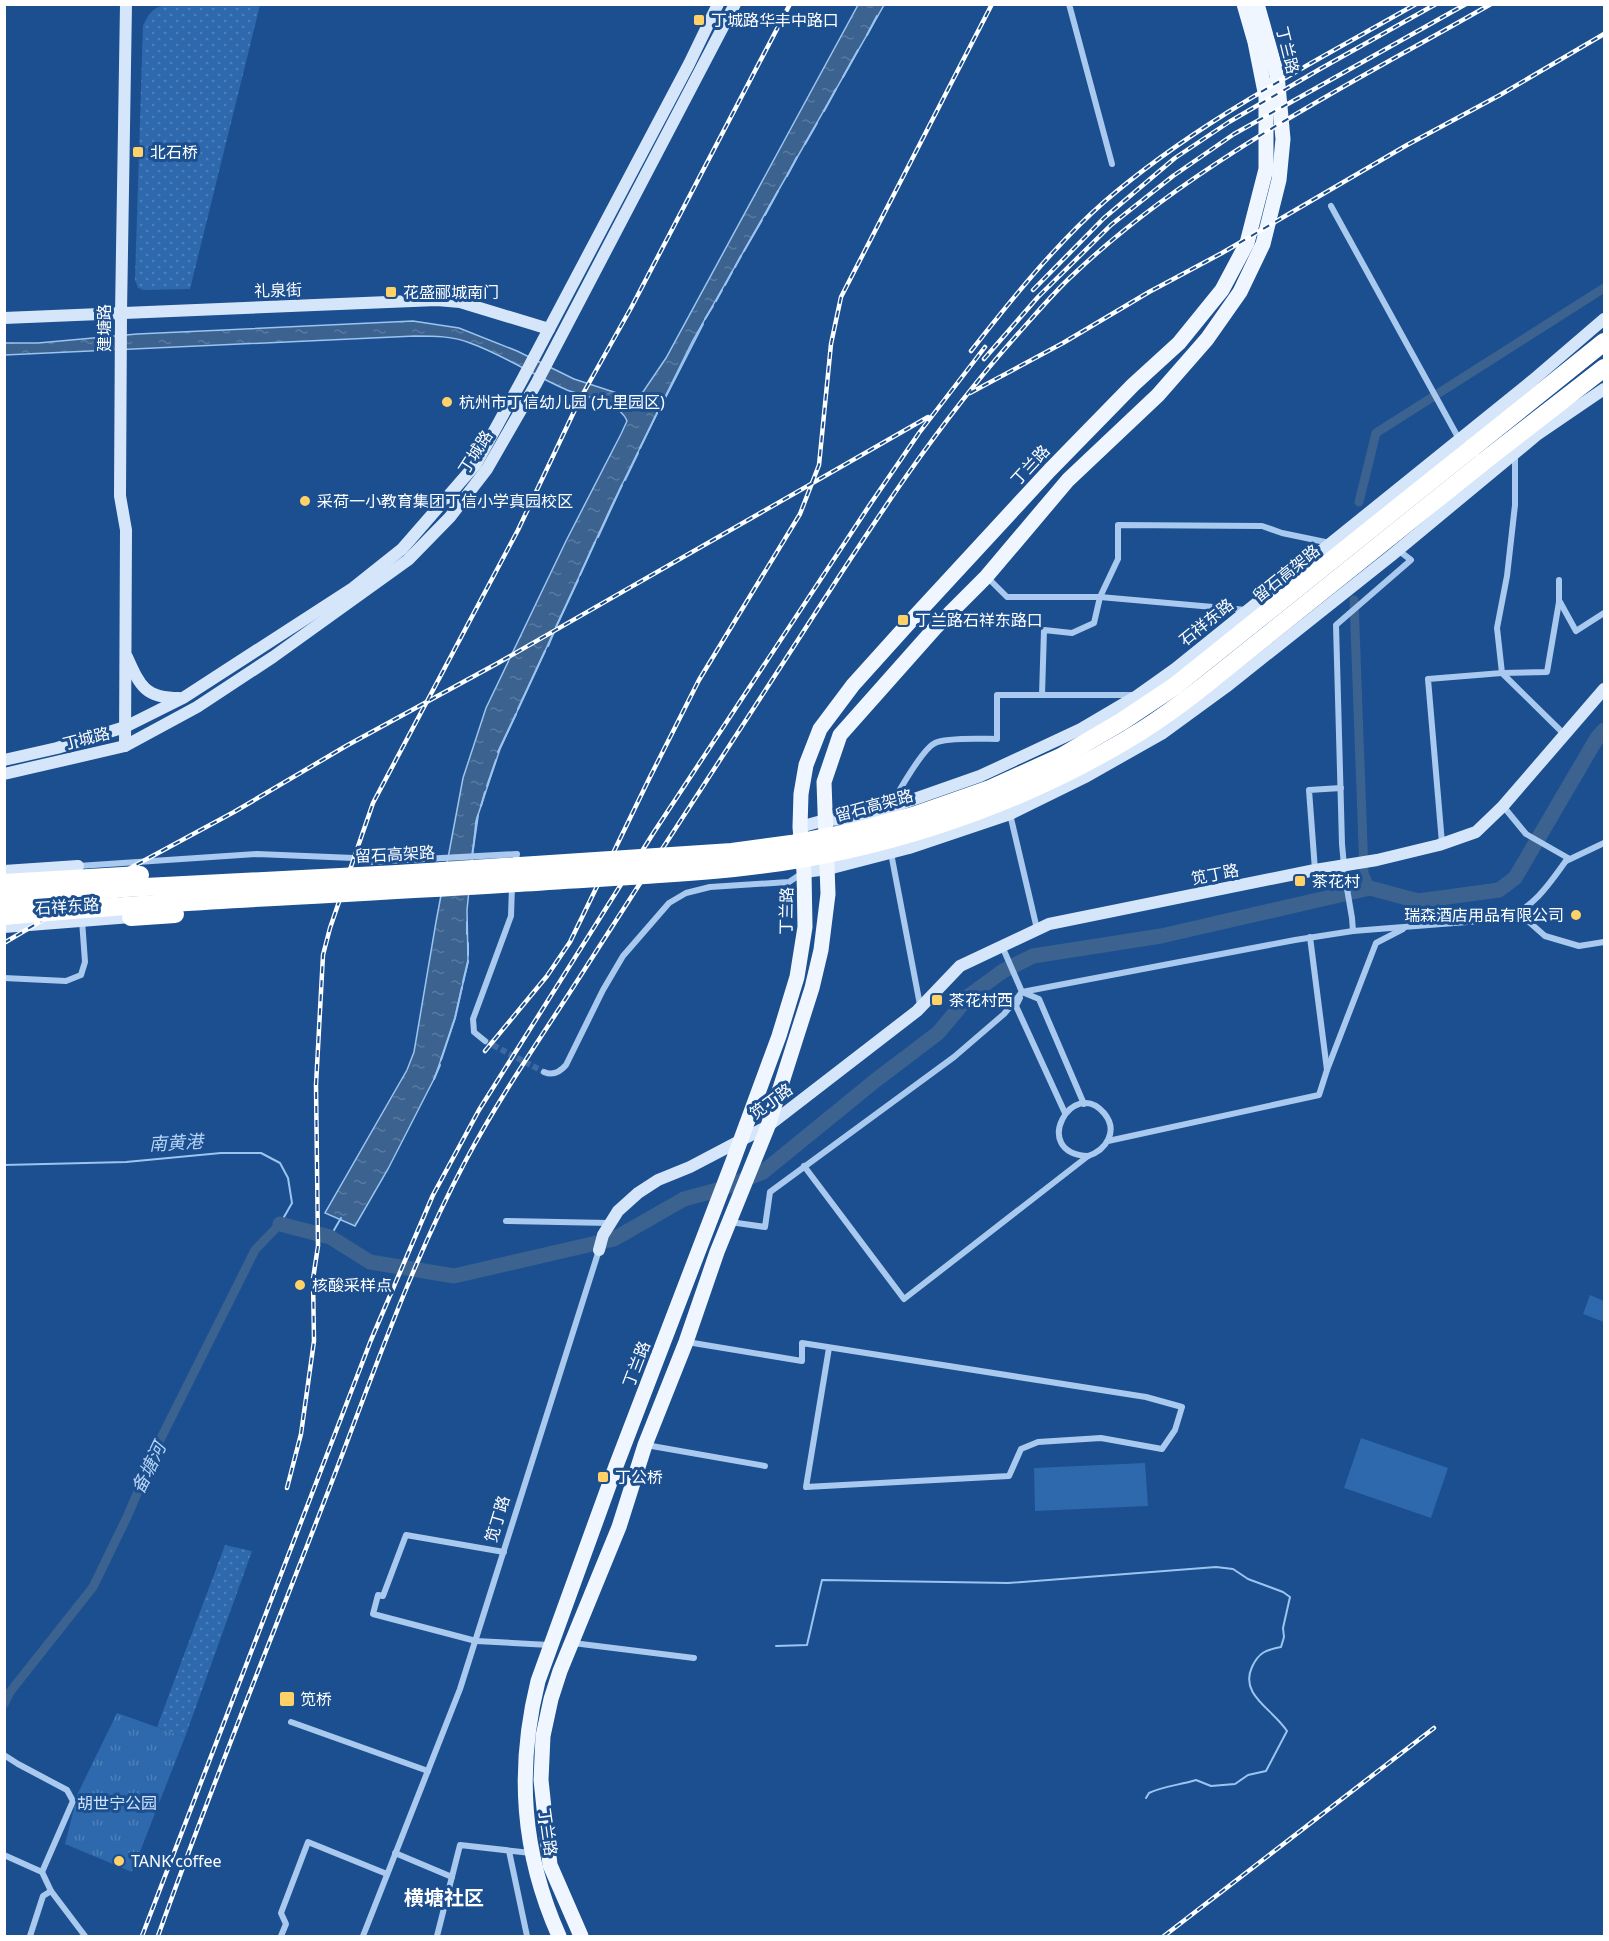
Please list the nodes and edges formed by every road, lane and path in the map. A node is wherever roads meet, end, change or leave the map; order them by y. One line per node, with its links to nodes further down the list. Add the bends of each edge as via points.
1 (126, 4): 9 (main road, 建塘路)
2 (718, 4): 12 (main road, 丁城路)
3 (735, 4): 34 (main road, 丁城路, via 536,384 487,469 450,517 408,560 273,657 197,708)
4 (1070, 4): 7 (street)
5 (1244, 4): 42 (main road, 丁兰路, via 1266,98 1266,169 1247,243 1222,290 1179,343 1050,470 853,685 820,729 806,765)
6 (1257, 4): 20 (main road, 丁兰路, via 1277,75 1283,139 1280,180 1263,244 1240,292 1207,339 1158,395 1068,480)
7 (1112, 164)
8 (1330, 206): 16 (street, via 1444,412)
9 (121, 313): 10 (main road, 礼泉街); 12 (main road, 礼泉街, via 437,300 460,302); 26 (main road, 建塘路, via 120,496 126,530)
10 (4, 318)
11 (1605, 319): 16 (main road, 石祥东路, via 1533,380)
12 (549, 329): 31 (main road, 丁城路, via 476,464 402,549 352,588)
13 (1602, 343): 16 (highway, 留石高架路)
14 (1605, 368): 16 (highway, 留石高架路)
15 (1605, 389): 17 (main road)
16 (1472, 450): 18 (main road, 石祥东路); 53 (highway, 留石高架路, bridge, via 1175,686 1060,757 990,789 913,816 790,844)
17 (1515, 453): 19 (main road); 27 (street, via 1515,505 1497,628)
18 (1330, 543): 22 (street, via 1262,526 1118,525 1118,559); 24 (main road, 石祥东路)
19 (1398, 550): 37 (street, via 1411,560 1336,625); 40 (main road, via 1162,733)
20 (986, 577): 22 (street, via 1007,597); 41 (main road, 丁兰路, via 840,735 824,782)
21 (1559, 580): 23 (street)
22 (1100, 597): 24 (street); 29 (street, via 1094,623 1072,633 1044,630)
23 (1559, 602): 25 (street, via 1575,631); 27 (street, via 1546,672)
24 (1248, 610): 30 (main road, 石祥东路)
25 (1605, 613)
26 (124, 651): 31 (main road, 建塘路, via 142,686 159,697); 32 (main road, 建塘路)
27 (1502, 673): 33 (street); 44 (street, via 1428,679)
28 (1605, 690): 33 (main road, 笕丁路)
29 (1042, 695): 30 (street); 39 (street, via 997,694 997,739 935,743 917,762)
30 (1137, 696): 39 (main road, 石祥东路, via 1022,758)
31 (183, 698): 32 (main road, 丁城路)
32 (124, 727): 34 (main road, 建塘路); 35 (main road, 丁城路)
33 (1566, 736): 38 (main road, 笕丁路)
34 (125, 746): 36 (main road, 丁城路)
35 (4, 760)
36 (4, 774)
37 (1341, 788): 49 (street); 50 (street, via 1309,790)
38 (1503, 806): 44 (main road, 笕丁路, via 1476,832); 46 (street, via 1526,834 1568,858)
39 (889, 808): 41 (main road, 石祥东路, via 849,819)
40 (1010, 814): 45 (main road); 62 (street)
41 (825, 820): 42 (main road, 石祥东路); 48 (main road, 丁兰路)
42 (800, 827): 52 (main road, 丁兰路)
43 (1605, 843): 46 (street)
44 (1442, 844): 49 (main road, 笕丁路)
45 (891, 853): 48 (main road); 69 (street)
46 (1566, 861): 56 (street, via 1538,899)
47 (78, 866): 51 (main road); 59 (street); 70 (street, via 257,854 369,862 517,854 511,916 473,1019 474,1032)
48 (828, 869): 52 (main road); 75 (main road, 丁兰路, via 821,950)
49 (1348, 869): 50 (main road, 笕丁路); 63 (street)
50 (1315, 870): 62 (main road, 笕丁路)
51 (4, 871)
52 (804, 872): 72 (street, via 789,882 710,886 669,903 623,956 566,1065 559,1073); 76 (main road, 丁兰路, via 805,927 797,977)
53 (397, 882): 54 (highway, bridge, via 256,870); 55 (highway, 留石高架路, bridge, via 126,888); 57 (highway, 留石高架路, bridge); 58 (highway, bridge, via 307,904)
54 (4, 883)
55 (4, 900)
56 (1519, 913): 61 (street, via 1505,919); 65 (street, via 1545,936 1579,946)
57 (4, 916)
58 (131, 917): 59 (main road, 石祥东路)
59 (82, 922): 60 (main road, 石祥东路); 67 (street, via 85,962 81,975 66,981)
60 (4, 927)
61 (1407, 927): 63 (street); 71 (street, via 1376,943)
62 (1037, 929): 66 (main road, 笕丁路)
63 (1353, 931): 64 (street)
64 (1310, 937): 68 (street); 71 (street)
65 (1605, 942)
66 (1003, 950): 68 (street); 69 (main road, 笕丁路, via 960,966)
67 (4, 978)
68 (1022, 992): 73 (street, via 1039,999); 74 (street, via 1016,1006); 79 (street, via 1004,1014 954,1057)
69 (921, 1007): 75 (main road, 笕丁路)
70 (485, 1041)
71 (1327, 1070): 77 (street, via 1319,1095)
72 (544, 1072)
73 (1084, 1104): 74 (street); 77 (street, via 1100,1109 1106,1116 1110,1124)
74 (1065, 1113): 78 (street, via 1060,1138 1071,1152)
75 (768, 1126): 76 (main road, 笕丁路); 81 (main road, 丁兰路)
76 (740, 1141): 82 (main road, 笕丁路, via 658,1180 618,1210); 91 (main road, 丁兰路, via 616,1466)
77 (1108, 1141): 78 (street)
78 (1088, 1156): 79 (street, via 904,1299)
79 (804, 1166): 81 (street, via 770,1192 765,1227)
80 (506, 1221): 82 (street)
81 (730, 1222): 84 (main road, 丁兰路)
82 (610, 1223): 83 (main road, 笕丁路)
83 (598, 1250): 88 (street, 笕丁路)
84 (686, 1342): 85 (street, via 802,1361 802,1344); 86 (main road, 丁兰路)
85 (829, 1348): 85 (street, via 1146,1397 1182,1407 1175,1430 1162,1449 1101,1438 1038,1442 1021,1449 1009,1476 806,1487)
86 (645, 1445): 87 (street); 90 (main road, 丁兰路, via 619,1527)
87 (765, 1466)
88 (504, 1552): 89 (street, 笕丁路); 89 (street, via 406,1535 383,1596 378,1595 373,1614)
89 (476, 1641): 91 (street); 96 (street, 笕丁路)
90 (572, 1643): 92 (street); 112 (main road, 丁兰路, via 551,1699 543,1736 541,1780 550,1865)
91 (553, 1645): 100 (main road, 丁兰路, via 538,1681 526,1737 524,1772)
92 (694, 1658)
93 (291, 1722): 96 (street)
94 (7, 1756): 95 (street); 101 (street, via 67,1790 73,1801)
95 (4, 1766)
96 (428, 1771): 98 (street, 笕丁路)
97 (509, 1851): 100 (street); 103 (street, via 460,1845); 110 (street)
98 (395, 1852): 102 (street, 笕丁路); 103 (street)
99 (4, 1854): 101 (street)
100 (532, 1854): 111 (main road, 丁兰路)
101 (42, 1872): 104 (street)
102 (387, 1874): 107 (street, via 308,1842 281,1912 286,1923); 108 (street, 笕丁路)
103 (452, 1877): 109 (street)
104 (51, 1891): 105 (street, via 43,1896); 106 (street)
105 (30, 1936)
106 (85, 1936)
107 (281, 1936)
108 (363, 1936)
109 (437, 1936)
110 (527, 1936)
111 (559, 1936)
112 (580, 1936)

